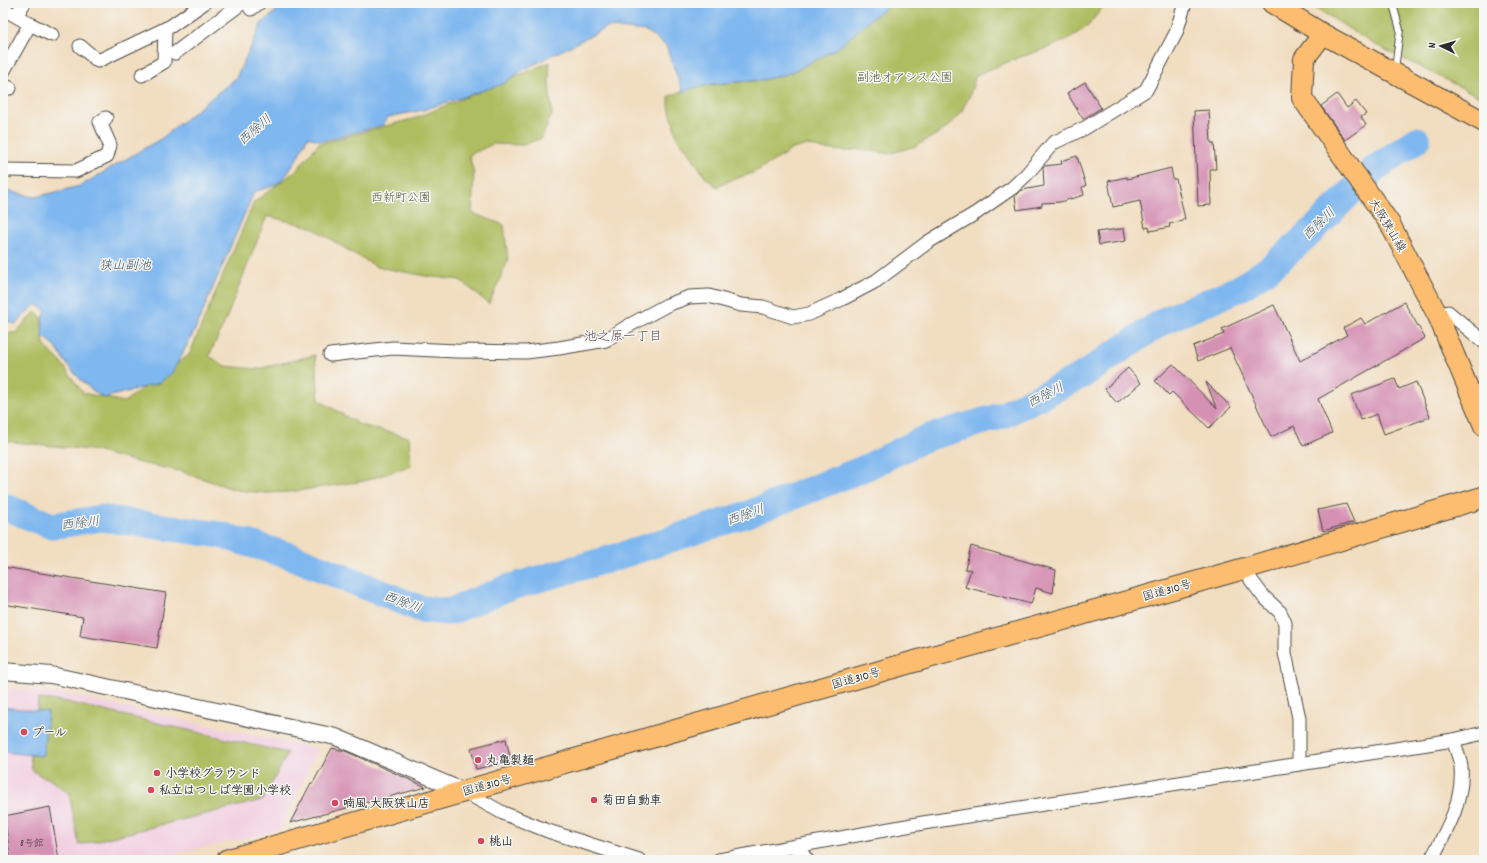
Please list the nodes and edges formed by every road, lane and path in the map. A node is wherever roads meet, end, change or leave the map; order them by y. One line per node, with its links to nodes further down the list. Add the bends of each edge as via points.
1 (24, 3): 10 (street)
2 (204, 3): 12 (street)
3 (242, 3): 16 (street)
4 (248, 3): 5 (street, via 251,9)
5 (259, 3)
6 (1185, 3): 25 (street, via 1176,32 1146,90 1085,128 1053,143 1012,188 928,242 876,280 809,314 794,317 762,307 741,305 709,296 688,297 667,305 606,340 560,348 526,352 393,348)
7 (1272, 3): 13 (main road)
8 (1391, 3): 18 (lane, via 1400,30)
9 (3, 9): 10 (street)
10 (16, 16): 11 (street)
11 (30, 24): 14 (street); 17 (street)
12 (165, 29): 15 (street, via 98,61); 19 (street, via 164,62)
13 (1323, 34): 18 (main road); 23 (main road, 大阪狭山線, via 1304,59 1302,98 1390,224)
14 (52, 35)
15 (80, 46)
16 (175, 53)
17 (3, 72)
18 (1394, 73): 21 (main road)
19 (142, 75)
20 (106, 118): 22 (street, via 100,122 110,145 107,156 76,170)
21 (1484, 122)
22 (3, 170)
23 (1438, 316): 24 (street, via 1448,312); 26 (main road, 大阪狭山線)
24 (1484, 342)
25 (330, 355)
26 (1484, 426)
27 (1484, 497): 28 (highway, 国道310号)
28 (1246, 568): 32 (street, via 1262,596 1280,612 1286,623 1285,653 1299,718); 33 (highway, 国道310号)
29 (3, 671): 33 (street, via 51,675 336,737)
30 (1484, 733): 31 (street)
31 (1453, 740): 32 (street); 39 (street, via 1461,767 1460,788 1456,809)
32 (1299, 764): 34 (street, via 923,822)
33 (465, 792): 35 (highway, 国道310号); 36 (street, via 503,813 548,831)
34 (796, 846): 37 (street); 38 (street)
35 (227, 860)
36 (639, 860)
37 (718, 860)
38 (807, 860)
39 (1431, 860)

